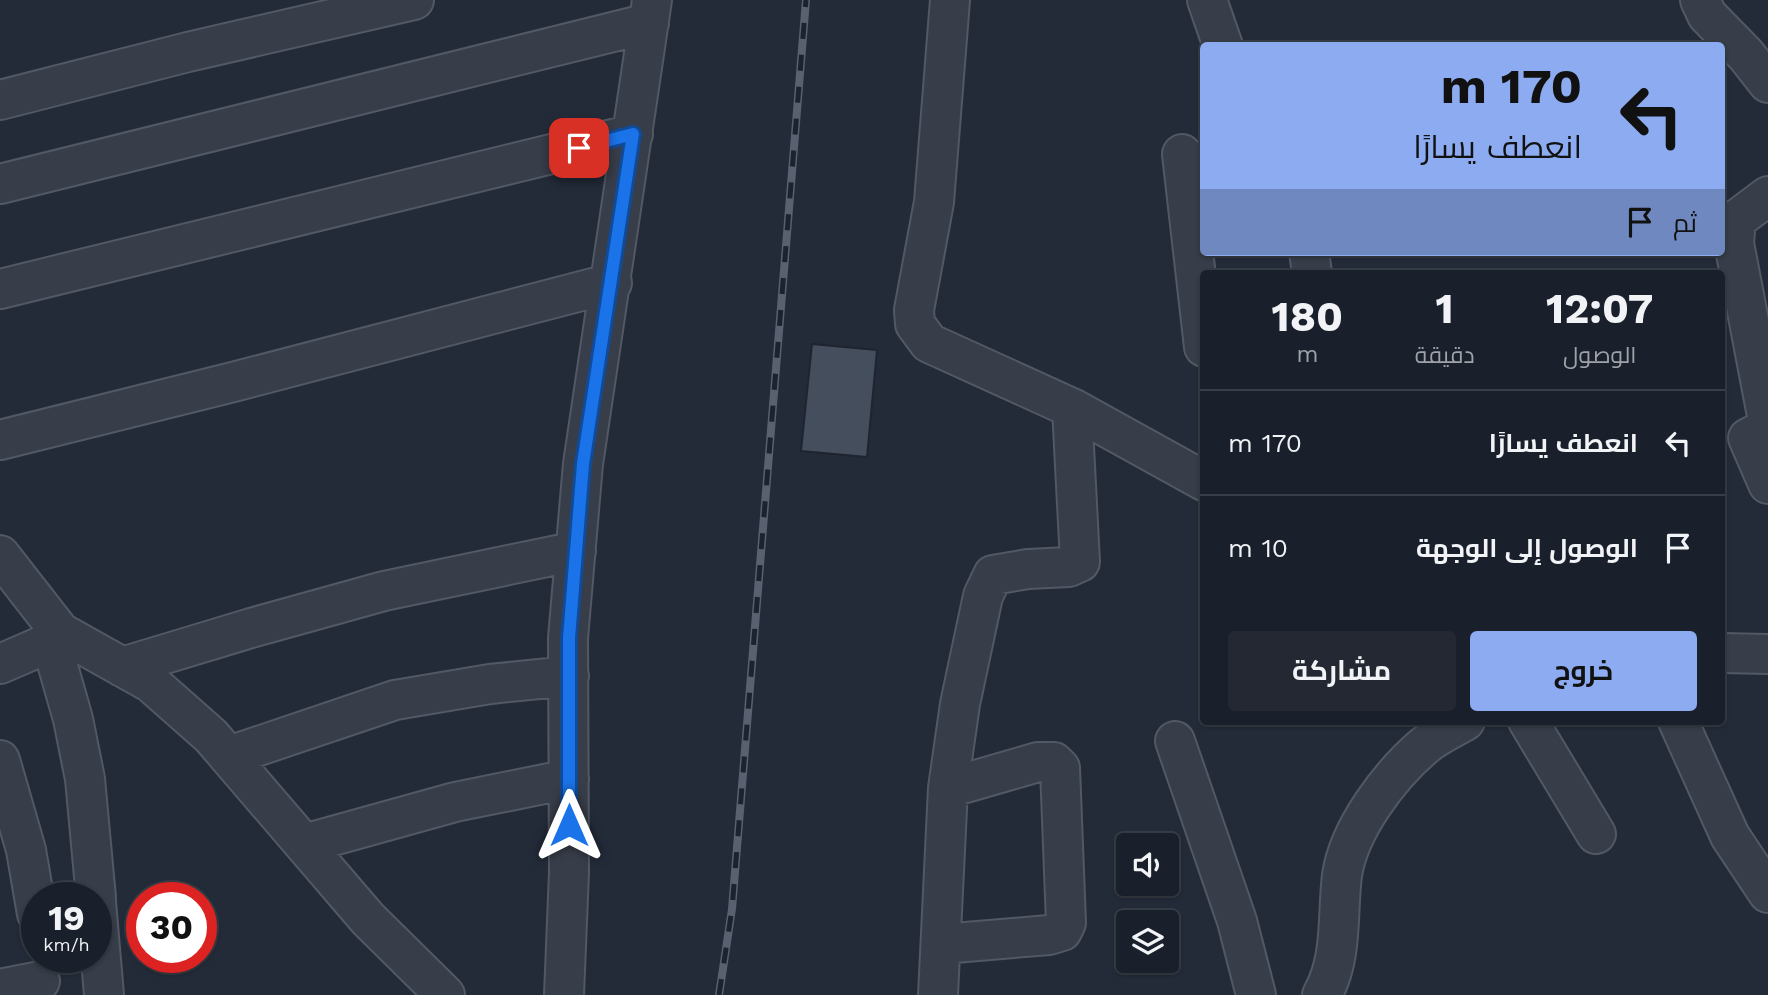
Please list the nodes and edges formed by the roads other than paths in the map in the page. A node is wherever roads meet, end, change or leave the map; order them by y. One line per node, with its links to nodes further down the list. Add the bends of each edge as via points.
1 (414, 0): 8 (street)
2 (950, 0): 16 (street, via 934,202 915,324 929,344)
3 (1207, 0): 6 (street)
4 (1700, 0): 7 (street, via 1707,15)
5 (651, 12): 9 (street); 11 (street)
6 (1222, 42)
7 (1761, 60)
8 (0, 100)
9 (633, 134): 13 (street); 14 (street)
10 (1182, 154): 15 (street)
11 (0, 184)
12 (1768, 196): 17 (street, via 1736,220 1734,243)
13 (611, 283): 18 (street); 21 (street, via 583,464)
14 (0, 289)
15 (1200, 312)
16 (1072, 408): 19 (street); 37 (street, via 1080,562 993,575 983,596 965,677)
17 (1752, 431): 20 (street)
18 (0, 440)
19 (1200, 479)
20 (1768, 484)
21 (576, 551): 27 (street, via 384,591); 28 (street)
22 (0, 555): 23 (street)
23 (56, 637): 26 (street); 27 (street); 42 (street, via 85,779)
24 (1725, 653): 25 (street)
25 (1768, 654)
26 (0, 664)
27 (122, 667): 34 (street, via 181,707)
28 (569, 676): 34 (street, via 395,700); 36 (street)
29 (1451, 725): 32 (street)
30 (1530, 725): 38 (street)
31 (1680, 725): 43 (street, via 1730,836)
32 (1422, 733): 48 (street, via 1362,822 1347,853 1336,951 1331,980)
33 (1175, 741): 53 (street, via 1237,921)
34 (229, 756): 39 (street)
35 (0, 760): 40 (street)
36 (569, 779): 39 (street, via 455,802); 51 (street)
37 (948, 788): 44 (street); 44 (street, via 1038,762 1054,762 1060,768 1066,923 1062,931 1049,934)
38 (1597, 834)
39 (304, 844): 50 (street, via 368,919)
40 (13, 852): 41 (street)
41 (25, 882)
42 (94, 882)
43 (1768, 893)
44 (942, 944): 52 (street)
45 (103, 973): 49 (street)
46 (40, 978): 47 (street)
47 (0, 989)
48 (1323, 994)
49 (104, 995)
50 (445, 995)
51 (564, 995)
52 (938, 995)
53 (1256, 995)

